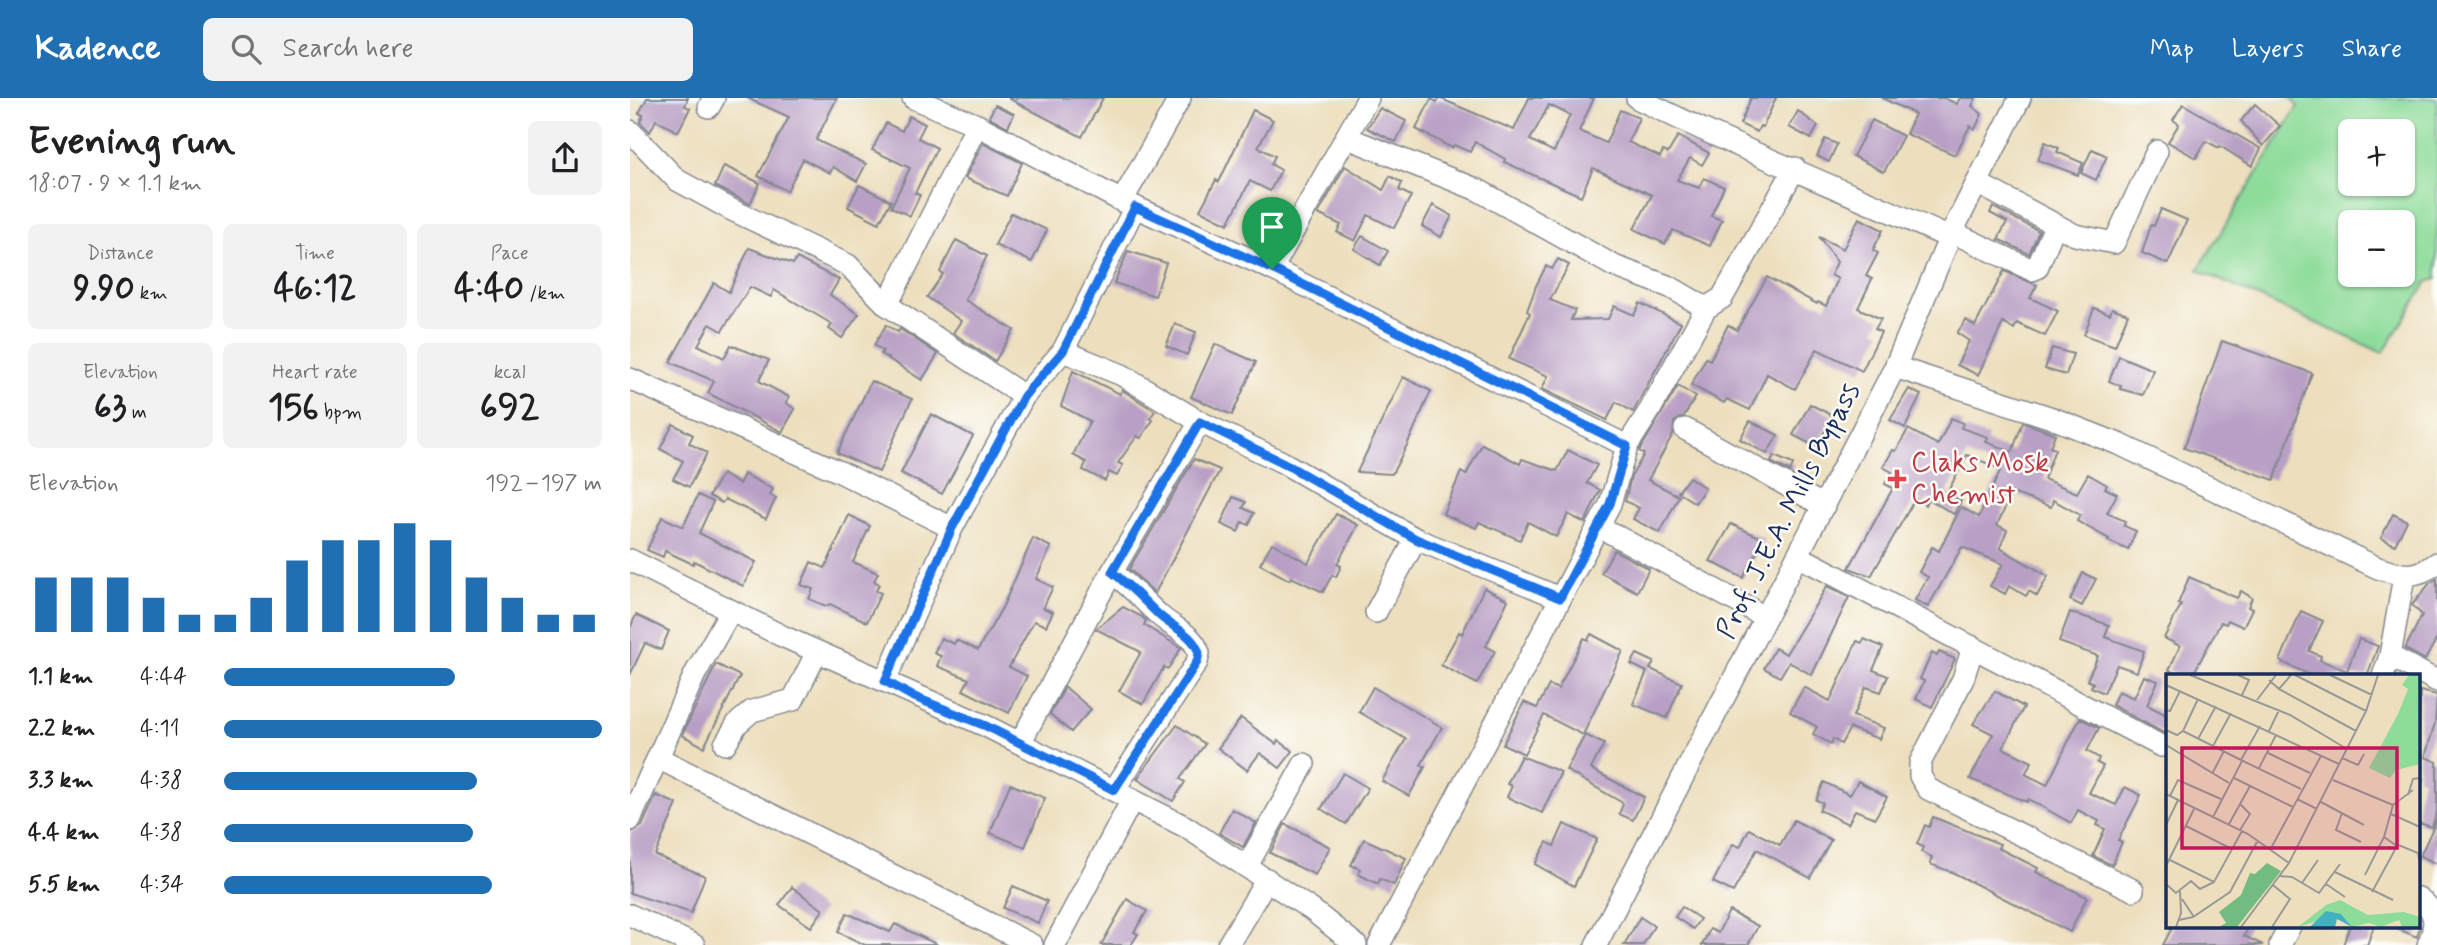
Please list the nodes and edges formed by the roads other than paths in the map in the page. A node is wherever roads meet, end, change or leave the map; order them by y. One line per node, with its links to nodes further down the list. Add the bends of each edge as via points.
1 (913, 98): 6 (street)
2 (1180, 98): 12 (street)
3 (1368, 98): 8 (street)
4 (1637, 98): 10 (street)
5 (2012, 101): 11 (street, Prof. J.E.A. Mills Bypass)
6 (976, 125): 12 (street); 16 (street)
7 (630, 131): 16 (street, via 677,180 848,265)
8 (1348, 138): 15 (street); 17 (street, via 1478,190 1614,266 1670,287)
9 (2157, 151): 11 (street, via 2113,243 2075,235)
10 (1795, 168): 13 (street); 17 (street, via 1722,298)
11 (1977, 183): 13 (street, Prof. J.E.A. Mills Bypass)
12 (1128, 204): 15 (street); 18 (street)
13 (1951, 235): 14 (street, via 2032,270); 19 (street, Prof. J.E.A. Mills Bypass)
14 (2051, 235)
15 (1272, 269): 24 (street)
16 (887, 305): 21 (street)
17 (1706, 308): 24 (street)
18 (1063, 351): 21 (street); 22 (street, via 1122,375)
19 (1895, 367): 25 (street, Prof. J.E.A. Mills Bypass); 33 (street, via 2121,445 2378,568)
20 (630, 379): 27 (street, via 840,472)
21 (1024, 396): 27 (street)
22 (1200, 422): 28 (street, via 1282,462); 32 (street)
23 (1685, 429): 25 (street)
24 (1627, 446): 26 (street, via 1610,504)
25 (1824, 506): 29 (street, Prof. J.E.A. Mills Bypass)
26 (1598, 526): 34 (street); 37 (street)
27 (952, 528): 43 (street)
28 (1416, 539): 34 (street); 36 (street)
29 (1798, 556): 37 (street, Prof. J.E.A. Mills Bypass); 38 (street)
30 (630, 560): 35 (street)
31 (2437, 563): 33 (street, via 2424,573)
32 (1112, 572): 45 (street); 50 (street, via 1189,636 1199,653)
33 (2404, 576): 40 (street)
34 (1560, 598): 64 (street)
35 (730, 612): 39 (street); 48 (street, via 695,674)
36 (1376, 612)
37 (1765, 617): 65 (street, Prof. J.E.A. Mills Bypass)
38 (1973, 647): 47 (street); 54 (street, via 1963,679 1920,763 1920,776 1928,789)
39 (817, 652): 43 (street); 46 (street, via 793,699 752,711)
40 (2387, 666): 41 (street)
41 (2414, 674)
42 (2420, 676): 44 (street)
43 (885, 681): 45 (street)
44 (2437, 681)
45 (1020, 743): 50 (street)
46 (725, 744)
47 (2161, 746)
48 (658, 758): 51 (street); 60 (street)
49 (1304, 764): 52 (street)
50 (1123, 795): 52 (street, via 1186,827); 61 (street)
51 (630, 820)
52 (1247, 866): 53 (street)
53 (1267, 878): 58 (street); 62 (street)
54 (2133, 890)
55 (2429, 904): 67 (street, via 2437,927)
56 (630, 915): 59 (street)
57 (2289, 928): 66 (street)
58 (1333, 938): 63 (street)
59 (694, 945)
60 (1032, 945)
61 (1055, 945)
62 (1228, 945)
63 (1356, 945)
64 (1378, 945)
65 (1596, 945)
66 (2280, 945)
67 (2428, 945)

